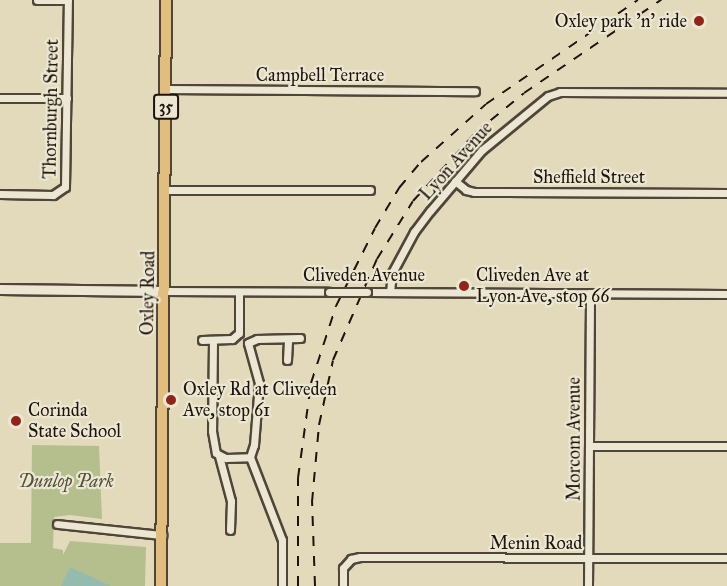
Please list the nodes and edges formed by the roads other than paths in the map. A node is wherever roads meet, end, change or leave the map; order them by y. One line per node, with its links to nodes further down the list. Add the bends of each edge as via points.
1 (37, 0): 2 (street)
2 (68, 0): 8 (street, Thornburgh Street)
3 (166, 0): 4 (main road, Oxley Road / 35)
4 (166, 89): 5 (street, Campbell Terrace); 10 (main road, Oxley Road / 35)
5 (475, 91)
6 (727, 93): 9 (street, Lyon Avenue, via 560,92 548,96 499,133)
7 (0, 98): 8 (street)
8 (67, 98): 13 (street, Thornburgh Street, via 65,187 53,195)
9 (455, 181): 12 (street, Sheffield Street, via 474,192); 17 (street, Lyon Avenue, via 414,232 392,273)
10 (165, 190): 11 (street); 15 (main road, Oxley Road / 35)
11 (370, 190)
12 (727, 193)
13 (0, 195)
14 (0, 289): 15 (street, Cliveden Avenue)
15 (164, 291): 16 (street, Cliveden Avenue); 33 (main road, Oxley Road / 35)
16 (239, 292): 17 (street, Cliveden Avenue, bridge); 20 (street)
17 (390, 292): 18 (street, Cliveden Avenue)
18 (590, 293): 19 (street, Cliveden Avenue); 27 (street, Morcom Avenue)
19 (727, 294)
20 (239, 333): 24 (street, via 232,339); 25 (street)
21 (300, 338): 22 (street)
22 (288, 339): 25 (street, via 257,339); 26 (street)
23 (202, 340): 24 (street)
24 (213, 340): 29 (street, via 213,441)
25 (248, 343): 30 (street, via 259,383 254,445)
26 (287, 360)
27 (589, 446): 28 (street); 34 (street, Morcom Avenue)
28 (727, 446)
29 (219, 456): 30 (street); 32 (street, via 231,501)
30 (249, 456): 37 (street, via 282,540)
31 (57, 524): 33 (street)
32 (230, 530)
33 (162, 535): 36 (main road, Oxley Road / 35)
34 (588, 558): 35 (street, Menin Road); 38 (street, Menin Road, via 360,557 347,561); 39 (street, Morcom Avenue)
35 (727, 558)
36 (161, 586)
37 (282, 586)
38 (342, 586)
39 (588, 586)

